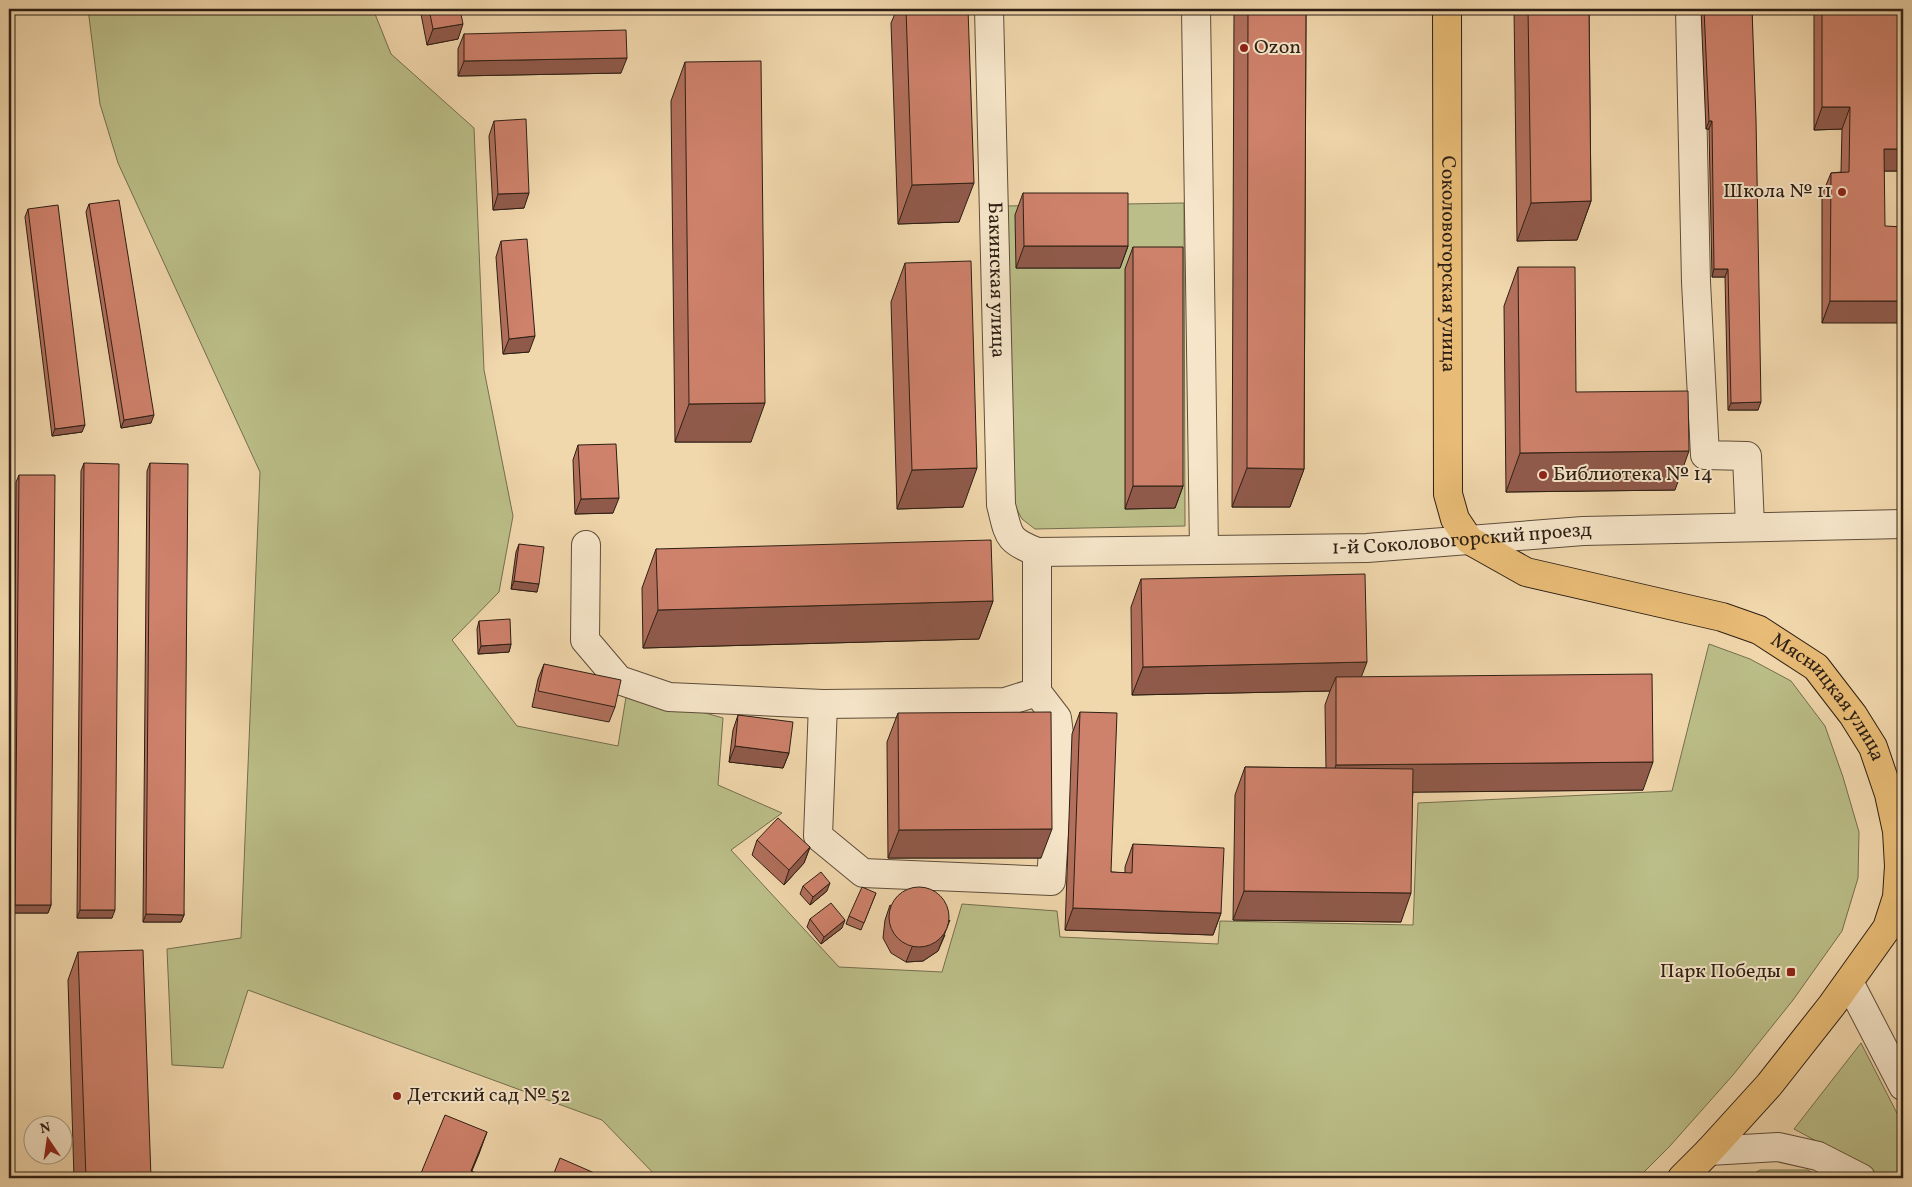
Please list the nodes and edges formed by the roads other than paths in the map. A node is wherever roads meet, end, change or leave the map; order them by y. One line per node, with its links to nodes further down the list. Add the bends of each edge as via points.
1 (989, 9): 9 (street, Бакинская улица, via 1001,505 1010,536)
2 (1196, 9): 10 (street)
3 (1447, 9): 7 (main road, Соколовогорская улица, via 1448,494)
4 (1690, 9): 6 (street, via 1696,282 1705,455 1747,456)
5 (1903, 524): 6 (street, 1-й Соколовогорский проезд)
6 (1750, 526): 7 (street, 1-й Соколовогорский проезд, via 1583,531)
7 (1462, 530): 10 (street, 1-й Соколовогорский проезд, via 1367,548); 13 (main road, Мясницкая улица, via 1526,572 1722,617 1760,630 1816,667 1873,746 1889,794 1897,831 1899,866)
8 (586, 545): 12 (street, via 585,640 619,680 669,697)
9 (1029, 549): 10 (street, 1-й Соколовогорский проезд); 11 (street)
10 (1204, 550)
11 (1037, 692): 12 (street, via 1004,702); 12 (street, via 1057,718 1060,742 1051,881 863,873 818,836)
12 (823, 704)
13 (1895, 925): 14 (main road, Мясницкая улица)
14 (1849, 982): 15 (street); 16 (main road, Мясницкая улица, via 1769,1085)
15 (1903, 1086)
16 (1709, 1151): 17 (main road, Мясницкая улица); 18 (street, via 1778,1147 1818,1156)
17 (1682, 1178)
18 (1861, 1178)

